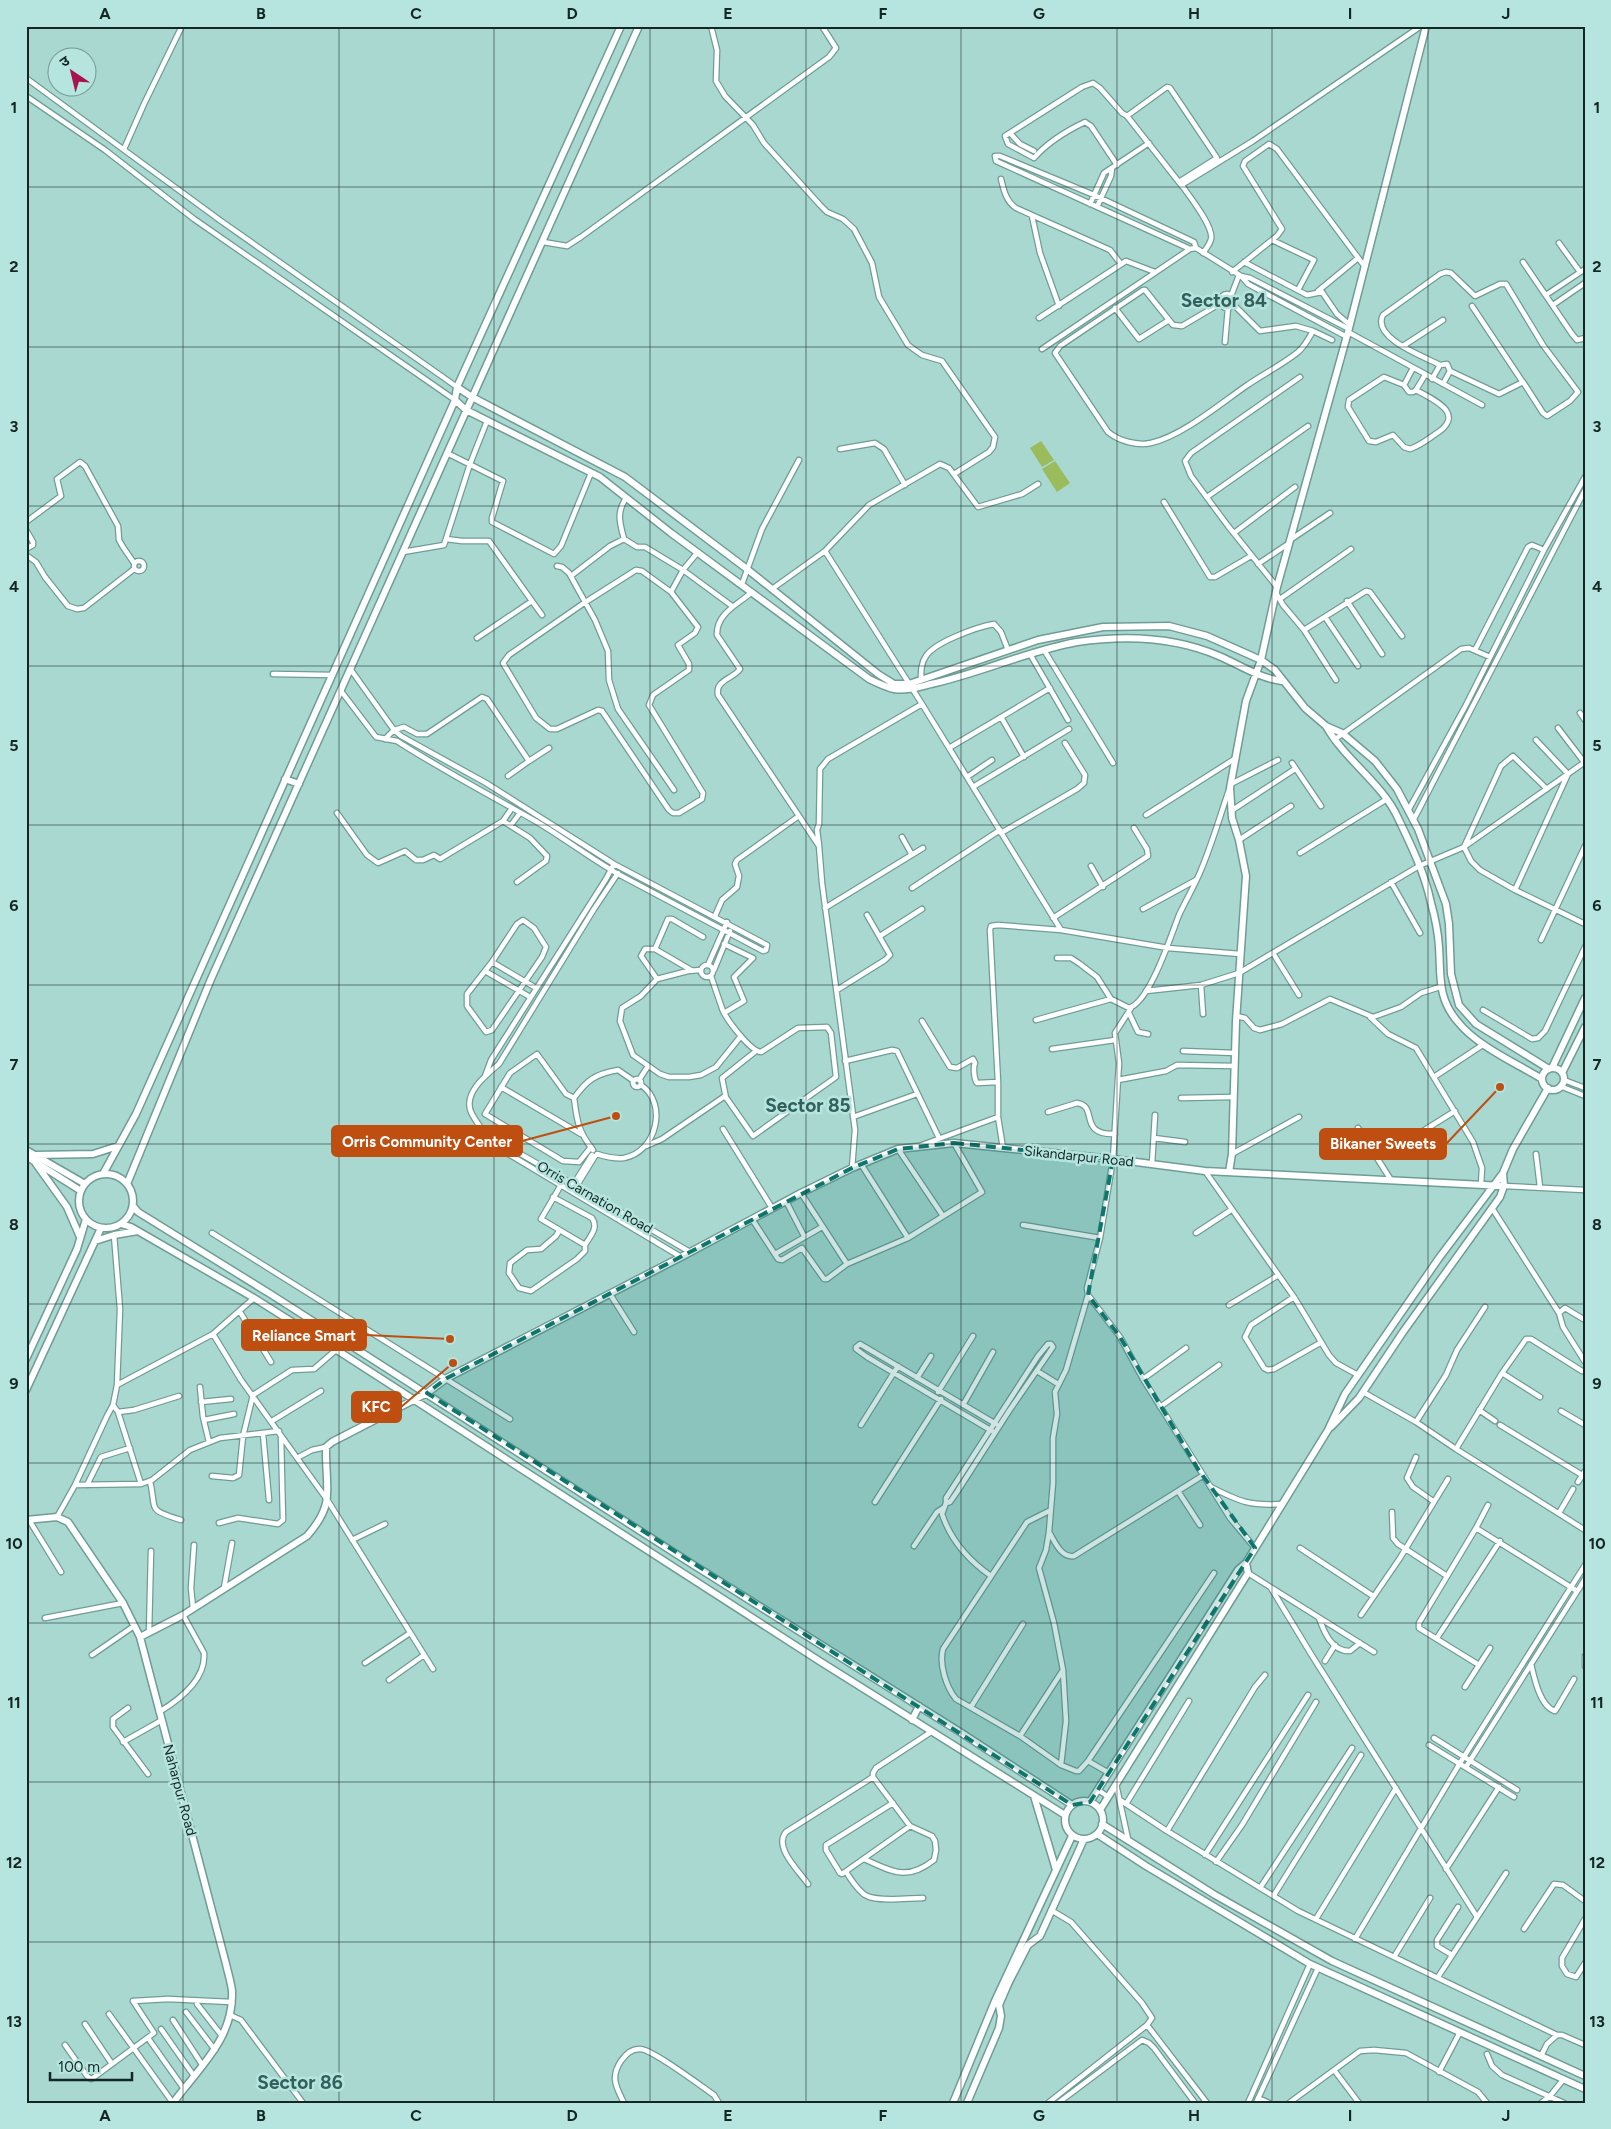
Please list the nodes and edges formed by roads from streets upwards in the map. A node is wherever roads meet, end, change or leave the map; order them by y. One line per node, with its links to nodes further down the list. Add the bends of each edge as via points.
1 (182, 26): 14 (street)
2 (620, 26): 73 (street)
3 (638, 26): 26 (street)
4 (711, 26): 10 (street, via 717,50 716,81 725,96)
5 (822, 26): 10 (street, via 834,43 834,52)
6 (1421, 26): 19 (street, via 1252,141)
7 (1426, 26): 35 (street)
8 (26, 78): 14 (street)
9 (26, 96): 76 (street, via 105,150 194,219)
10 (745, 116): 26 (street, via 567,246); 86 (street, via 764,143 820,206 854,229 872,263 879,297 908,345 922,356 942,361 995,437 988,452)
11 (1127, 116): 12 (street, via 1097,85 1089,83); 13 (street); 19 (street, via 1170,88 1217,158)
12 (1010, 133): 15 (street, via 1020,144); 16 (street, via 1005,136 1008,144 1034,158 1063,134 1085,122)
13 (1149, 143): 16 (street); 19 (street)
14 (124, 149): 73 (street)
15 (1034, 151)
16 (1117, 165): 17 (street)
17 (1112, 168): 20 (street, via 1104,173); 21 (street)
18 (1001, 179): 24 (street, via 1011,204)
19 (1181, 184): 30 (street, via 1211,235)
20 (1094, 195): 21 (street); 22 (street); 22 (street, via 995,156 996,161)
21 (1101, 199): 23 (street); 28 (street, via 1194,242)
22 (1090, 204): 23 (street)
23 (1098, 207): 29 (street)
24 (1032, 216): 34 (street, via 1110,250); 49 (street, via 1040,252)
25 (1272, 240): 31 (street, via 1282,226 1243,166 1244,161 1269,144 1278,149); 32 (street); 41 (street, via 1314,260)
26 (543, 242): 75 (street)
27 (1559, 243): 36 (street)
28 (1196, 248): 29 (street); 30 (street)
29 (1190, 249): 37 (street)
30 (1203, 253): 38 (street)
31 (1358, 258): 35 (street); 42 (street)
32 (1244, 262): 38 (street); 41 (street)
33 (1523, 262): 43 (street)
34 (1121, 264): 37 (street, via 1126,261); 49 (street)
35 (1365, 267): 58 (street)
36 (1583, 271): 43 (street)
37 (1155, 272): 63 (street)
38 (1232, 272): 39 (street)
39 (1240, 276): 44 (street); 45 (street); 53 (street, via 1248,284)
40 (1585, 283): 48 (street)
41 (1298, 290): 42 (street, via 1309,296)
42 (1318, 291): 58 (street, via 1323,293)
43 (1546, 295): 48 (street)
44 (1231, 296): 46 (street, via 1225,295); 47 (street)
45 (1298, 302): 53 (street); 58 (street)
46 (1220, 303): 52 (street); 55 (street, via 1182,326)
47 (1234, 305): 52 (street); 57 (street, via 1260,331 1296,326)
48 (1552, 305): 59 (street, via 1575,338)
49 (1059, 306): 54 (street)
50 (1472, 306): 70 (street)
51 (1115, 308): 55 (street, via 1145,290); 55 (street, via 1139,339); 57 (street, via 1060,346 1055,353 1108,432 1121,440 1139,443 1151,443 1204,416 1298,352)
52 (1228, 308): 61 (street)
53 (1296, 308): 58 (street)
54 (1039, 318)
55 (1169, 320)
56 (1443, 320): 62 (street)
57 (1313, 331): 60 (street)
58 (1348, 331): 65 (street); 101 (street)
59 (1585, 338)
60 (1332, 340)
61 (1225, 342)
62 (1403, 346): 64 (street); 70 (street, via 1387,335 1381,324 1382,318 1443,272 1451,273 1475,296 1504,284 1578,392 1547,416)
63 (1042, 348)
64 (1440, 365): 66 (street, via 1444,363); 69 (street)
65 (1413, 368): 67 (street); 71 (street)
66 (1450, 370): 70 (street, via 1496,393); 72 (street)
67 (1425, 375): 69 (street); 74 (street)
68 (1300, 377): 92 (street, via 1187,458 1186,467)
69 (1432, 378): 72 (street)
70 (1522, 381)
71 (1404, 384): 74 (street, via 1409,392); 74 (street, via 1384,377 1349,400 1348,407 1369,441 1376,442 1393,435 1410,449 1445,428 1449,422 1448,414 1437,402)
72 (1443, 384): 77 (street)
73 (458, 387): 75 (street); 76 (street)
74 (1416, 390)
75 (472, 397): 78 (street); 116 (street, via 625,477)
76 (455, 400): 78 (street); 145 (street)
77 (1482, 405)
78 (466, 410): 79 (street); 82 (street)
79 (487, 420): 84 (street); 85 (street)
80 (1308, 426): 92 (street)
81 (840, 449): 89 (street, via 876,443 884,449)
82 (447, 453): 84 (street); 107 (street)
83 (799, 460): 116 (street, via 762,529)
84 (470, 464): 85 (street, via 504,481 492,522 554,554); 99 (street)
85 (591, 473): 93 (street)
86 (954, 474): 88 (street, via 978,507 1022,494); 89 (street, via 940,464)
87 (1585, 477): 102 (street)
88 (1038, 484)
89 (905, 485): 106 (street, via 869,505)
90 (1295, 487): 98 (street)
91 (1585, 490): 105 (street)
92 (1207, 497): 98 (street)
93 (626, 498): 100 (street, via 618,516); 108 (street)
94 (1164, 502): 110 (street, via 1210,577)
95 (1330, 513): 101 (street)
96 (26, 522): 111 (street, via 61,496 56,479 80,462 112,514 118,526 119,540)
97 (26, 530): 103 (street, via 34,542)
98 (1234, 533): 110 (street)
99 (446, 539): 107 (street, via 444,545); 124 (street, via 489,541)
100 (624, 539): 115 (street); 117 (street)
101 (1290, 542): 112 (street); 120 (street)
102 (1545, 548): 105 (street); 135 (street, via 1528,547); 138 (street)
103 (26, 549)
104 (1351, 549): 123 (street)
105 (1553, 549): 139 (street)
106 (825, 551): 119 (street); 149 (street)
107 (403, 552): 142 (street)
108 (699, 552): 115 (street); 118 (street)
109 (26, 555): 114 (street, via 36,562 68,606 77,610)
110 (1251, 556): 112 (street)
111 (134, 563): 114 (street); 114 (street, via 138,561 144,565 141,571)
112 (1258, 564): 120 (street)
113 (557, 566): 117 (street)
114 (134, 569)
115 (682, 570): 121 (street); 127 (street)
116 (747, 570): 118 (street); 119 (street)
117 (571, 576): 126 (street)
118 (742, 584): 122 (street)
119 (772, 589): 149 (street, via 878,674 894,684)
120 (1277, 590): 123 (street); 140 (street)
121 (672, 592): 126 (street, via 636,570); 126 (street, via 698,629 678,645 690,664 689,670 653,695 649,705 703,793 702,799 679,813 669,810 602,711 550,729 536,718 503,663)
122 (752, 592): 127 (street); 149 (street, via 869,678 894,689)
123 (1280, 599): 130 (street)
124 (532, 601): 128 (street); 132 (street)
125 (1347, 601): 129 (street); 131 (street, via 1362,592 1370,592); 137 (street)
126 (584, 603): 185 (street, via 608,651 609,680 618,709)
127 (732, 606): 205 (street, via 721,618 716,633 740,669 720,683 718,695)
128 (542, 615)
129 (1325, 617): 130 (street); 141 (street)
130 (1304, 630): 147 (street)
131 (1402, 636)
132 (477, 638)
133 (1008, 650): 140 (street, via 1076,631 1156,626 1207,636); 146 (street); 146 (street, via 1002,632 994,624 966,632 930,651 922,664)
134 (1044, 650): 136 (street); 144 (street, via 1102,640 1165,640 1195,646); 175 (street)
135 (1475, 650): 138 (street); 161 (street, via 1461,649)
136 (1030, 654): 149 (street, via 957,679); 150 (street)
137 (1382, 654)
138 (1489, 656): 139 (street); 190 (street)
139 (1496, 658): 198 (street)
140 (1261, 660): 144 (street); 148 (street, via 1275,670)
141 (1358, 666)
142 (351, 670): 151 (street); 160 (street)
143 (273, 674): 145 (street)
144 (1256, 674): 148 (street); 169 (street, via 1246,702)
145 (333, 675): 180 (street)
146 (921, 679): 149 (street)
147 (1336, 680)
148 (1282, 681): 157 (street)
149 (910, 686): 152 (street)
150 (1050, 688): 154 (street); 155 (street)
151 (341, 691): 162 (street, via 373,734); 181 (street)
152 (922, 704): 167 (street); 205 (street, via 822,765 820,824 817,830)
153 (1580, 713): 156 (street)
154 (1001, 717): 167 (street); 168 (street)
155 (1068, 720)
156 (1585, 720)
157 (1326, 726): 161 (street); 163 (street)
158 (1558, 728): 173 (street)
159 (1069, 729): 168 (street)
160 (394, 730): 162 (street); 172 (street, via 404,727 417,734 427,734 482,697 487,699); 192 (street)
161 (1342, 733): 163 (street); 190 (street, via 1375,761)
162 (385, 739): 189 (street, via 397,742)
163 (1334, 740): 186 (street)
164 (1536, 740): 177 (street)
165 (1065, 743): 202 (street, via 1084,775 1084,782)
166 (549, 748): 172 (street)
167 (949, 748): 179 (street)
168 (1024, 756): 183 (street)
169 (1236, 758): 182 (street); 195 (street)
170 (992, 760): 179 (street)
171 (1278, 760): 182 (street)
172 (529, 761): 178 (street)
173 (1584, 762): 177 (street)
174 (1292, 763): 176 (street)
175 (1113, 764)
176 (1295, 769): 188 (street); 191 (street)
177 (1568, 774): 184 (street); 223 (street)
178 (508, 776)
179 (967, 777): 183 (street)
180 (285, 779): 181 (street); 321 (street, via 158,1067)
181 (299, 784): 343 (street, via 211,979)
182 (1230, 786): 191 (street); 218 (street)
183 (973, 787): 202 (street)
184 (1547, 789): 207 (street); 207 (street, via 1513,756 1501,766)
185 (674, 790)
186 (1387, 799): 209 (street); 214 (street)
187 (1291, 806): 204 (street)
188 (1321, 806)
189 (512, 808): 194 (street); 199 (street)
190 (1409, 809): 198 (street)
191 (1231, 810): 204 (street)
192 (532, 812): 196 (street); 212 (street)
193 (337, 813): 199 (street, via 368,855 378,863 405,851 416,860 434,855 440,860)
194 (520, 813): 196 (street); 200 (street)
195 (1146, 814)
196 (529, 818): 216 (street)
197 (796, 818): 229 (street, via 737,860 737,887 722,900)
198 (1414, 818): 211 (street)
199 (503, 821): 200 (street)
200 (511, 825): 219 (street, via 530,838 547,858)
201 (1134, 828): 221 (street, via 1148,856)
202 (1001, 832): 222 (street); 230 (street)
203 (902, 837): 210 (street)
204 (1239, 840): 246 (street, via 1246,876)
205 (819, 846): 224 (street)
206 (1585, 846): 227 (street)
207 (1464, 847): 211 (street); 223 (street, via 1480,870)
208 (923, 848): 210 (street)
209 (1300, 853)
210 (912, 855): 224 (street)
211 (1431, 859): 214 (street); 288 (street, via 1446,904 1451,974 1459,1005 1476,1024)
212 (614, 864): 215 (street); 216 (street)
213 (1091, 866): 221 (street)
214 (1419, 866): 220 (street); 259 (street, via 1436,925)
215 (622, 868): 217 (street); 229 (street)
216 (611, 870): 217 (street); 260 (street)
217 (618, 874): 234 (street); 290 (street, via 499,1064)
218 (1196, 880): 226 (street); 243 (street)
219 (517, 882)
220 (1391, 882): 237 (street); 245 (street)
221 (1103, 886): 230 (street)
222 (912, 888)
223 (1516, 890): 227 (street)
224 (825, 908): 262 (street)
225 (922, 909): 238 (street)
226 (1143, 909)
227 (1555, 909): 232 (street); 240 (street)
228 (867, 915): 238 (street)
229 (715, 916): 231 (street)
230 (1053, 918): 235 (street)
231 (727, 922): 233 (street); 234 (street)
232 (1585, 924)
233 (733, 925): 236 (street); 236 (street, via 768,947 763,951)
234 (724, 929): 236 (street); 249 (street)
235 (1061, 930): 243 (street); 295 (street, via 991,926)
236 (729, 932): 241 (street)
237 (1420, 934)
238 (880, 936): 262 (street, via 890,952 889,956)
239 (703, 937): 244 (street, via 668,919)
240 (1541, 940)
241 (724, 944): 252 (street); 270 (street, via 753,958 734,977 744,1001)
242 (1585, 947): 269 (street, via 1551,1020 1538,1038 1532,1039)
243 (1168, 948): 246 (street); 263 (street)
244 (655, 949): 250 (street); 256 (street, via 645,949 641,956)
245 (1272, 952): 254 (street); 264 (street)
246 (1240, 954): 254 (street)
247 (1057, 958): 267 (street, via 1071,958 1092,973)
248 (492, 962): 253 (street); 257 (street); 257 (street, via 517,924 526,920 546,947)
249 (708, 965): 251 (street); 252 (street)
250 (691, 970): 251 (street); 256 (street)
251 (701, 970): 255 (street, via 705,977)
252 (714, 970): 255 (street)
253 (485, 971): 261 (street); 261 (street, via 466,999 467,1006 486,1032 492,1030)
254 (1239, 973): 258 (street); 272 (street)
255 (711, 976): 270 (street)
256 (657, 979): 286 (street, via 620,1013 620,1021 634,1055)
257 (525, 982): 260 (street); 261 (street)
258 (1201, 985): 263 (street); 271 (street)
259 (1440, 987): 273 (street, via 1413,997 1394,1010); 280 (street, via 1450,1012)
260 (536, 988): 265 (street)
261 (519, 990): 265 (street)
262 (837, 990): 285 (street)
263 (1146, 991): 268 (street)
264 (1299, 995)
265 (530, 997): 290 (street, via 491,1060)
266 (1585, 998): 288 (street)
267 (1111, 999): 268 (street); 274 (street)
268 (1130, 1010): 277 (street, via 1138,1032); 279 (street, via 1115,1033)
269 (1483, 1010)
270 (724, 1013): 278 (street)
271 (1203, 1014)
272 (1236, 1016): 273 (street, via 1245,1018 1260,1030 1282,1024 1330,998); 284 (street)
273 (1370, 1017): 291 (street, via 1388,1034 1416,1048)
274 (1036, 1020)
275 (922, 1021): 295 (street, via 950,1068 957,1068 973,1059 977,1082)
276 (1585, 1027): 289 (street)
277 (1148, 1034)
278 (742, 1036): 282 (street); 286 (street, via 716,1067 701,1075 680,1079 660,1074)
279 (1115, 1040): 281 (street); 293 (street)
280 (1484, 1044): 291 (street); 292 (street)
281 (1052, 1049)
282 (756, 1051): 304 (street, via 722,1078); 304 (street, via 761,1052 798,1028 827,1027 831,1033 836,1077 753,1136)
283 (1183, 1051): 284 (street)
284 (1235, 1053): 287 (street)
285 (845, 1061): 300 (street, via 896,1051); 309 (street)
286 (648, 1066): 294 (street)
287 (1235, 1066): 293 (street, via 1178,1065 1166,1071); 302 (street)
288 (1550, 1068): 289 (street); 292 (street)
289 (1562, 1073): 296 (street)
290 (485, 1076): 316 (street, via 469,1102 471,1113)
291 (1434, 1076): 306 (street)
292 (1542, 1079): 298 (street)
293 (1118, 1080): 315 (street)
294 (638, 1082): 303 (street, via 619,1071 606,1072 593,1077); 322 (street, via 653,1098 657,1115 654,1132)
295 (998, 1082): 310 (street)
296 (1562, 1083): 298 (street, via 1554,1089); 299 (street); 301 (street)
297 (501, 1087): 303 (street, via 510,1073 536,1054 566,1094); 314 (street); 328 (street, via 485,1114 563,1161 579,1162)
298 (1548, 1088): 339 (street)
299 (1585, 1088)
300 (917, 1094): 309 (street); 317 (street)
301 (1585, 1096)
302 (1234, 1097): 305 (street); 329 (street)
303 (574, 1098): 314 (street)
304 (726, 1098): 322 (street)
305 (1181, 1098)
306 (1455, 1111): 325 (street); 344 (street, via 1473,1142 1482,1168)
307 (1048, 1112): 315 (street, via 1081,1104 1088,1110 1094,1129 1104,1134)
308 (1155, 1115): 318 (street)
309 (853, 1117): 336 (street)
310 (998, 1117): 317 (street); 324 (street)
311 (1299, 1117): 329 (street)
312 (723, 1128): 357 (street)
313 (1358, 1128): 341 (street)
314 (581, 1134): 328 (street)
315 (1115, 1134): 333 (street)
316 (488, 1138): 345 (street, Orris Carnation Road, via 490,1143); 346 (street, Orris Carnation Road)
317 (939, 1138): 323 (street)
318 (1154, 1138): 319 (street); 335 (street)
319 (1185, 1142)
320 (954, 1143): 323 (street, Sikandarpur Road); 324 (street, Sikandarpur Road); 360 (street, via 982,1191)
321 (118, 1146): 332 (street, via 93,1154); 340 (street)
322 (646, 1146): 328 (street, via 625,1158)
323 (920, 1146): 326 (street, Sikandarpur Road)
324 (1003, 1148): 333 (street, Sikandarpur Road)
325 (1396, 1148)
326 (898, 1149): 334 (street, Sikandarpur Road); 360 (street)
327 (26, 1150): 332 (street)
328 (594, 1153): 346 (street)
329 (1232, 1154): 338 (street)
330 (1536, 1154): 349 (street)
331 (26, 1156): 332 (street)
332 (34, 1158): 342 (street); 351 (street); 373 (street, via 62,1198)
333 (1113, 1159): 335 (street, Sikandarpur Road); 375 (street)
334 (861, 1164): 336 (street, Sikandarpur Road); 374 (street)
335 (1152, 1164): 337 (street, Sikandarpur Road)
336 (852, 1168): 353 (street, Sikandarpur Road)
337 (1205, 1171): 338 (street, Sikandarpur Road); 359 (street)
338 (1229, 1172): 341 (street, Sikandarpur Road)
339 (1503, 1172): 347 (street); 348 (street)
340 (103, 1174): 342 (street); 343 (street, via 116,1176)
341 (1391, 1180): 344 (street, Sikandarpur Road)
342 (85, 1184): 351 (street)
343 (127, 1184): 356 (street)
344 (1481, 1184): 347 (street, Sikandarpur Road)
345 (561, 1185): 352 (street, Orris Carnation Road); 354 (street)
346 (575, 1185): 352 (street); 378 (street, Orris Carnation Road)
347 (1492, 1185): 348 (street, Sikandarpur Road); 409 (street)
348 (1504, 1186): 349 (street); 358 (street)
349 (1540, 1188): 350 (street)
350 (1585, 1190)
351 (81, 1191): 361 (street, via 80,1208)
352 (571, 1191): 380 (street, Orris Carnation Road)
353 (801, 1193): 355 (street, Sikandarpur Road); 365 (street)
354 (553, 1197): 368 (street, via 540,1220); 377 (street, via 592,1218 596,1227)
355 (786, 1201): 357 (street, Sikandarpur Road); 372 (street)
356 (133, 1206): 363 (street); 420 (street)
357 (772, 1208): 362 (street, Sikandarpur Road)
358 (1492, 1208): 390 (street); 419 (street)
359 (1231, 1210): 369 (street); 382 (street)
360 (943, 1216): 374 (street)
361 (86, 1219): 366 (street); 373 (street)
362 (752, 1219): 378 (street, Sikandarpur Road); 379 (street)
363 (121, 1224): 366 (street); 367 (street)
364 (1023, 1225): 375 (street)
365 (822, 1227): 372 (street); 381 (street)
366 (101, 1228): 376 (street)
367 (138, 1231): 371 (street); 386 (street)
368 (559, 1231): 377 (street); 377 (street, via 540,1249 527,1250 510,1263 508,1273 519,1288 531,1291 577,1259 585,1251)
369 (1196, 1232)
370 (212, 1233): 410 (street)
371 (114, 1235): 376 (street); 414 (street, via 120,1309)
372 (804, 1236): 379 (street)
373 (80, 1237): 400 (street)
374 (908, 1238): 381 (street)
375 (1100, 1238): 384 (street)
376 (95, 1241): 416 (street)
377 (585, 1245)
378 (691, 1253): 380 (street, Sikandarpur Road)
379 (775, 1254): 381 (street, via 782,1260 802,1248 825,1279)
380 (682, 1257): 383 (street, Sikandarpur Road)
381 (847, 1264)
382 (1277, 1276): 385 (street); 387 (street)
383 (610, 1294): 392 (street); 410 (street, Sikandarpur Road)
384 (1088, 1295): 412 (street, via 1120,1337); 413 (street, via 1066,1370)
385 (1294, 1297): 395 (street); 395 (street, via 1251,1325 1245,1337 1247,1343 1268,1370 1274,1370)
386 (254, 1298): 389 (street); 397 (street)
387 (1228, 1305)
388 (1485, 1307): 441 (street)
389 (240, 1312): 393 (street); 401 (street)
390 (1559, 1313): 391 (street, via 1565,1308); 402 (street, via 1563,1326)
391 (1585, 1320)
392 (634, 1332)
393 (214, 1334): 414 (street); 422 (street)
394 (974, 1336): 418 (street)
395 (1320, 1343): 409 (street, via 1336,1362)
396 (1186, 1348): 412 (street)
397 (336, 1350): 422 (street, via 314,1369 292,1370); 427 (street)
398 (992, 1352): 431 (street)
399 (931, 1356): 411 (street)
400 (26, 1359)
401 (271, 1362)
402 (1585, 1362)
403 (1219, 1365): 432 (street)
404 (898, 1366): 407 (street); 407 (street, via 860,1344 856,1346 867,1357); 411 (street)
405 (1036, 1370): 413 (street); 442 (street, via 1053,1348 1051,1344 1038,1356); 446 (street)
406 (1582, 1371): 408 (street, via 1529,1338 1522,1342)
407 (894, 1373): 424 (street); 444 (street)
408 (1502, 1373): 425 (street); 433 (street)
409 (1358, 1375): 447 (street)
410 (447, 1378): 420 (street, Sikandarpur Road); 437 (street)
411 (917, 1378): 418 (street)
412 (1143, 1379): 432 (street)
413 (1058, 1384): 477 (street)
414 (117, 1385): 430 (street)
415 (200, 1387): 429 (street)
416 (26, 1390)
417 (321, 1391): 439 (street)
418 (938, 1391): 421 (street); 424 (street)
419 (1362, 1392): 441 (street); 447 (street)
420 (427, 1393): 427 (street, Sikandarpur Road); 546 (street)
421 (944, 1394): 428 (street); 431 (street)
422 (253, 1395): 439 (street); 451 (street)
423 (179, 1396): 435 (street)
424 (936, 1397): 428 (street)
425 (1540, 1397)
426 (230, 1399): 429 (street)
427 (414, 1400): 453 (street, Sikandarpur Road, via 345,1434); 551 (street)
428 (940, 1400): 448 (street); 473 (street)
429 (201, 1402): 438 (street)
430 (113, 1405): 435 (street); 465 (street)
431 (963, 1405): 442 (street)
432 (1160, 1407): 460 (street)
433 (1479, 1410): 440 (street); 455 (street)
434 (1561, 1411): 445 (street)
435 (118, 1412): 454 (street)
436 (234, 1414): 438 (street)
437 (510, 1419)
438 (204, 1420): 452 (street)
439 (272, 1421): 449 (street)
440 (1495, 1421)
441 (1416, 1422): 455 (street)
442 (994, 1423): 446 (street); 448 (street)
443 (1500, 1424): 458 (street)
444 (861, 1425)
445 (1585, 1425)
446 (1000, 1426): 448 (street)
447 (1328, 1430): 474 (street)
448 (993, 1431): 476 (street, via 957,1492)
449 (280, 1433): 450 (street); 457 (street); 483 (street, via 283,1520 278,1524 238,1518)
450 (263, 1434): 451 (street); 470 (street)
451 (243, 1436): 452 (street); 459 (street, via 239,1475 233,1478)
452 (209, 1442): 462 (street, via 190,1450)
453 (326, 1447): 457 (street); 471 (street)
454 (130, 1448): 464 (street); 466 (street, via 101,1457)
455 (1456, 1449): 479 (street)
456 (1416, 1457): 472 (street, via 1407,1478 1413,1487)
457 (298, 1458): 471 (street)
458 (1583, 1473): 463 (street)
459 (212, 1476)
460 (1202, 1476): 467 (street); 469 (street)
461 (1448, 1479): 472 (street)
462 (150, 1481): 464 (street); 482 (street, via 152,1505 163,1515)
463 (1578, 1482)
464 (142, 1484): 466 (street)
465 (74, 1485): 466 (street); 480 (street)
466 (87, 1485)
467 (1210, 1486): 474 (street, via 1250,1504); 494 (street, via 1234,1524)
468 (1573, 1489): 479 (street)
469 (1178, 1491): 485 (street); 488 (street, via 1074,1556 1064,1555)
470 (269, 1500)
471 (328, 1501): 489 (street); 506 (street, via 320,1520 307,1536)
472 (1433, 1501): 496 (street)
473 (874, 1502)
474 (1283, 1504): 494 (street)
475 (1488, 1505): 486 (street)
476 (943, 1508): 493 (street); 503 (street, via 944,1519 963,1553)
477 (1049, 1511): 488 (street); 503 (street, via 1026,1522)
478 (1392, 1512): 496 (street, via 1393,1538)
479 (1559, 1513): 487 (street)
480 (57, 1517): 481 (street); 511 (street, Naharpur Road, via 68,1522)
481 (28, 1520): 500 (street)
482 (181, 1520)
483 (219, 1523)
484 (385, 1524): 489 (street)
485 (1200, 1525)
486 (1476, 1528): 490 (street); 504 (street)
487 (1585, 1530)
488 (1049, 1532): 538 (street, via 1039,1568)
489 (352, 1540): 521 (street)
490 (1500, 1541): 508 (street); 524 (street)
491 (232, 1543): 506 (street)
492 (194, 1545): 512 (street)
493 (914, 1546)
494 (1255, 1548): 498 (street)
495 (1300, 1548): 510 (street)
496 (1404, 1548): 504 (street); 510 (street)
497 (151, 1551): 520 (street)
498 (1246, 1564): 502 (street); 565 (street, via 1238,1570)
499 (1585, 1565): 508 (street)
500 (61, 1572)
501 (1214, 1573): 560 (street)
502 (1248, 1573): 507 (street); 568 (street)
503 (991, 1576): 547 (street, via 942,1648 950,1692)
504 (1447, 1576): 524 (street, via 1419,1623 1419,1628)
505 (1585, 1578): 509 (street)
506 (224, 1588): 512 (street)
507 (1271, 1588): 516 (street); 570 (street)
508 (1570, 1588): 509 (street); 559 (street)
509 (1577, 1591): 534 (street)
510 (1373, 1596): 514 (street)
511 (123, 1603): 515 (street); 518 (street, Naharpur Road)
512 (193, 1608): 513 (street)
513 (183, 1615): 520 (street); 549 (street, via 204,1653 204,1660 198,1677 177,1702)
514 (1361, 1615)
515 (45, 1618)
516 (1319, 1618): 519 (street); 522 (street)
517 (1023, 1624): 547 (street)
518 (134, 1626): 523 (street, Naharpur Road); 529 (street)
519 (1333, 1626): 522 (street); 525 (street)
520 (149, 1633): 523 (street)
521 (410, 1633): 530 (street); 533 (street)
522 (1326, 1636): 526 (street)
523 (140, 1637): 549 (street, Naharpur Road)
524 (1437, 1638): 535 (street)
525 (1360, 1642): 526 (street, via 1347,1652); 528 (street)
526 (1335, 1645): 532 (street)
527 (1490, 1648): 535 (street)
528 (1374, 1652)
529 (92, 1656)
530 (424, 1656): 537 (street); 541 (street)
531 (1585, 1656): 536 (street)
532 (1325, 1661)
533 (365, 1664)
534 (1531, 1664): 540 (street, via 1536,1685 1551,1710 1555,1711); 561 (street)
535 (1479, 1665): 542 (street)
536 (1585, 1666)
537 (433, 1669)
538 (1064, 1670): 553 (street); 563 (street, via 1066,1721)
539 (1265, 1675): 586 (street)
540 (1574, 1679)
541 (389, 1680)
542 (1466, 1686)
543 (1308, 1695): 587 (street)
544 (1189, 1701): 579 (street)
545 (1316, 1702): 592 (street)
546 (919, 1706): 551 (street); 580 (street)
547 (971, 1707): 553 (street)
548 (128, 1708): 555 (street, via 116,1715 112,1722)
549 (160, 1712): 550 (street, Naharpur Road)
550 (162, 1720): 555 (street); 619 (street, Naharpur Road, via 226,1964)
551 (912, 1720): 552 (street)
552 (931, 1732): 567 (street, via 876,1768); 573 (street)
553 (1020, 1736): 563 (street)
554 (1434, 1738): 559 (street)
555 (123, 1742): 566 (street)
556 (1429, 1745): 562 (street)
557 (1352, 1748): 601 (street)
558 (1361, 1754): 602 (street)
559 (1464, 1757): 561 (street); 562 (street)
560 (1088, 1761): 563 (street, via 1076,1772); 565 (street)
561 (1471, 1762): 564 (street); 572 (street)
562 (1460, 1763): 564 (street); 585 (street)
563 (1062, 1765)
564 (1466, 1767): 569 (street)
565 (1109, 1773): 571 (street)
566 (148, 1774)
567 (873, 1777): 578 (street); 600 (street, via 782,1836 784,1850)
568 (1116, 1782): 574 (street); 576 (street)
569 (1499, 1787): 575 (street); 596 (street)
570 (1396, 1788): 585 (street); 609 (street)
571 (1098, 1790): 574 (street); 577 (street)
572 (1517, 1790)
573 (1034, 1796): 582 (street); 597 (street)
574 (1107, 1796): 581 (street)
575 (1514, 1797)
576 (1120, 1800): 579 (street); 591 (street)
577 (1090, 1802): 580 (street); 581 (street)
578 (893, 1803): 584 (street); 598 (street, via 826,1845 840,1873)
579 (1126, 1804): 586 (street)
580 (1072, 1805): 582 (street)
581 (1100, 1810): 583 (street)
582 (1065, 1815): 589 (street, via 1065,1826)
583 (1102, 1824): 588 (street); 591 (street)
584 (910, 1826): 594 (street); 594 (street, via 928,1832 935,1841 936,1856 927,1866 908,1873 896,1873)
585 (1422, 1828): 596 (street); 612 (street)
586 (1167, 1832): 593 (street)
587 (1220, 1833): 592 (street); 593 (street)
588 (1097, 1834): 590 (street); 616 (street)
589 (1072, 1836): 590 (street); 597 (street)
590 (1084, 1839): 607 (street)
591 (1128, 1839): 637 (street, via 1215,1895 1324,1956)
592 (1230, 1841): 595 (street)
593 (1205, 1855): 595 (street)
594 (864, 1859): 598 (street)
595 (1216, 1862): 601 (street)
596 (1446, 1869): 608 (street)
597 (1056, 1870): 653 (street, via 995,2001)
598 (846, 1872): 603 (street, via 867,1896)
599 (1506, 1873): 608 (street)
600 (808, 1884)
601 (1260, 1888): 602 (street)
602 (1274, 1896): 609 (street)
603 (923, 1898)
604 (1430, 1898): 614 (street)
605 (1585, 1901): 611 (street, via 1563,1885 1554,1884)
606 (1458, 1907): 613 (street, via 1437,1940 1437,1946)
607 (1051, 1910): 626 (street, via 1071,1922 1142,2003 1152,2016); 654 (street, via 1040,1936 1028,1945 1008,1984 999,2005 999,2028)
608 (1478, 1917): 613 (street)
609 (1316, 1919): 612 (street)
610 (1585, 1919): 615 (street, via 1562,1958 1562,1966 1567,1974 1576,1977)
611 (1524, 1929)
612 (1355, 1939): 614 (street)
613 (1452, 1955): 618 (street)
614 (1394, 1957): 618 (street)
615 (1585, 1963)
616 (1310, 1964): 617 (street); 659 (street)
617 (1318, 1968): 628 (street); 648 (street)
618 (1438, 1977): 629 (street)
619 (231, 2002): 623 (street, Naharpur Road); 631 (street, via 133,2001 154,2033)
620 (197, 2004): 630 (street)
621 (186, 2012): 635 (street)
622 (109, 2014): 634 (street)
623 (230, 2015): 630 (street, Naharpur Road); 650 (street, via 240,2020)
624 (173, 2020): 639 (street)
625 (85, 2024): 638 (street)
626 (1147, 2025): 655 (street); 658 (street)
627 (161, 2029): 642 (street)
628 (1460, 2032): 641 (street); 644 (street)
629 (1557, 2035): 633 (street); 637 (street)
630 (223, 2037): 635 (street, Naharpur Road)
631 (148, 2038): 634 (street); 645 (street)
632 (65, 2045): 638 (street, via 90,2079)
633 (1585, 2045)
634 (134, 2048): 638 (street); 649 (street)
635 (215, 2050): 639 (street, Naharpur Road)
636 (1487, 2054): 647 (street, via 1492,2066 1502,2075)
637 (1541, 2056): 643 (street)
638 (112, 2064)
639 (203, 2066): 642 (street, Naharpur Road)
640 (1334, 2070): 641 (street, via 1360,2051 1374,2050 1406,2054); 661 (street); 662 (street)
641 (1439, 2072): 663 (street, via 1478,2092)
642 (194, 2076): 645 (street, Naharpur Road)
643 (1585, 2076)
644 (1563, 2080): 646 (street); 647 (street)
645 (184, 2089): 649 (street, Naharpur Road)
646 (1585, 2089)
647 (1550, 2096): 664 (street); 665 (street)
648 (1257, 2101): 660 (street)
649 (173, 2103)
650 (303, 2103)
651 (624, 2103): 652 (street, via 614,2081 616,2069 627,2052 638,2049 647,2050 714,2095)
652 (719, 2103)
653 (953, 2103)
654 (967, 2103)
655 (1048, 2103)
656 (1058, 2103): 657 (street, via 1139,2040 1154,2048)
657 (1195, 2103)
658 (1206, 2103)
659 (1248, 2103)
660 (1269, 2103)
661 (1289, 2103)
662 (1358, 2103)
663 (1487, 2103)
664 (1541, 2103)
665 (1564, 2103)

